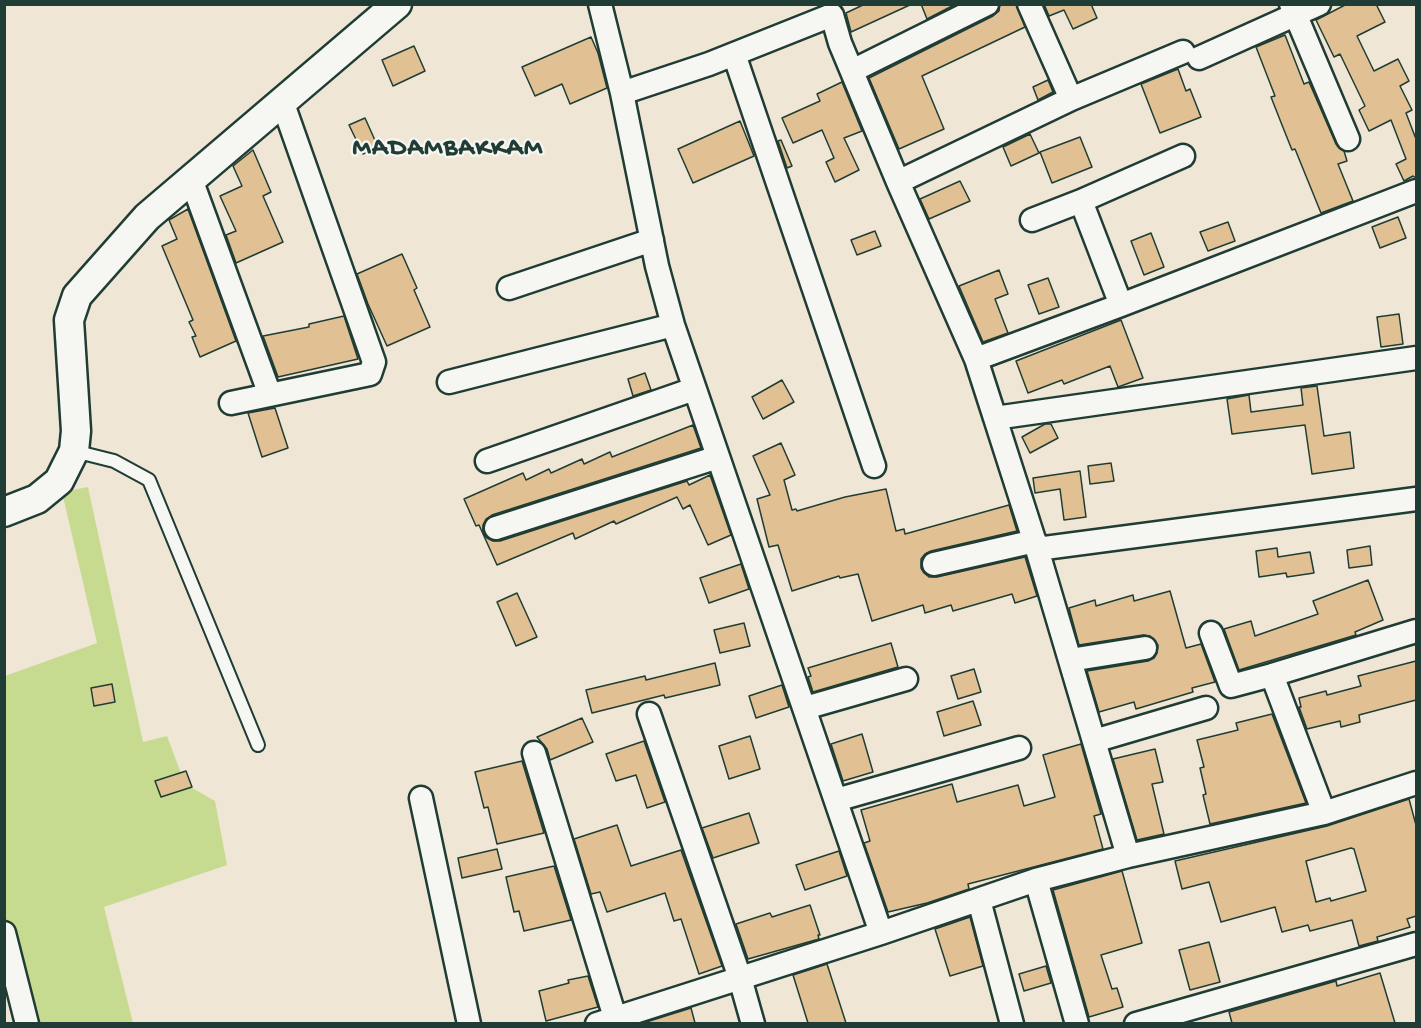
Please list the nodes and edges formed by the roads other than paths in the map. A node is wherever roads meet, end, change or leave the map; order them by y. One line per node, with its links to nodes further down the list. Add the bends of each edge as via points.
1 (397, 4): 12 (street)
2 (600, 4): 10 (street)
3 (987, 4): 9 (street)
4 (1029, 4): 11 (street)
5 (1319, 4): 7 (street)
6 (831, 10): 8 (street); 9 (street)
7 (1293, 10): 11 (street, via 1191,55); 13 (street)
8 (734, 54): 10 (street); 34 (street)
9 (852, 71): 16 (street)
10 (622, 93): 20 (street)
11 (1071, 99): 16 (street)
12 (282, 101): 15 (street); 28 (street, via 374,362 370,374)
13 (1348, 139)
14 (1183, 156): 18 (street)
15 (191, 179): 28 (street); 31 (street, via 147,217 77,296 69,320)
16 (898, 182): 25 (street)
17 (1416, 191): 22 (street)
18 (1081, 201): 19 (street); 22 (street)
19 (1032, 220)
20 (652, 240): 21 (street); 23 (street)
21 (509, 288)
22 (1121, 305): 25 (street)
23 (673, 325): 26 (street); 27 (street)
24 (1416, 358): 30 (street)
25 (976, 359): 30 (street)
26 (449, 382)
27 (694, 389): 32 (street); 33 (street)
28 (270, 395): 29 (street)
29 (231, 403)
30 (995, 418): 38 (street)
31 (74, 451): 36 (street, via 59,481 37,499); 50 (lane, via 114,461 149,480)
32 (718, 457): 37 (street); 46 (street)
33 (487, 461)
34 (874, 466)
35 (1416, 499): 38 (street)
36 (4, 512)
37 (496, 528)
38 (1036, 545): 39 (street); 43 (street)
39 (934, 564)
40 (1416, 632): 44 (street)
41 (1211, 633): 44 (street, via 1231,686)
42 (1145, 648): 43 (street)
43 (1070, 660): 49 (street)
44 (1272, 675): 56 (street)
45 (906, 679): 46 (street)
46 (805, 708): 55 (street)
47 (1206, 708): 49 (street)
48 (649, 714): 63 (street)
49 (1094, 741): 57 (street)
50 (258, 745)
51 (1019, 748): 55 (street)
52 (534, 753): 64 (street)
53 (1416, 783): 56 (street)
54 (421, 798): 66 (street)
55 (836, 800): 61 (street)
56 (1324, 813): 57 (street)
57 (1128, 856): 58 (street)
58 (1036, 880): 59 (street); 69 (street)
59 (979, 900): 61 (street); 68 (street)
60 (4, 933): 65 (street)
61 (881, 933): 63 (street)
62 (1416, 944): 70 (street)
63 (740, 978): 64 (street); 67 (street)
64 (610, 1022)
65 (27, 1023)
66 (468, 1023)
67 (753, 1023)
68 (1012, 1023)
69 (1077, 1023)
70 (1136, 1023)

